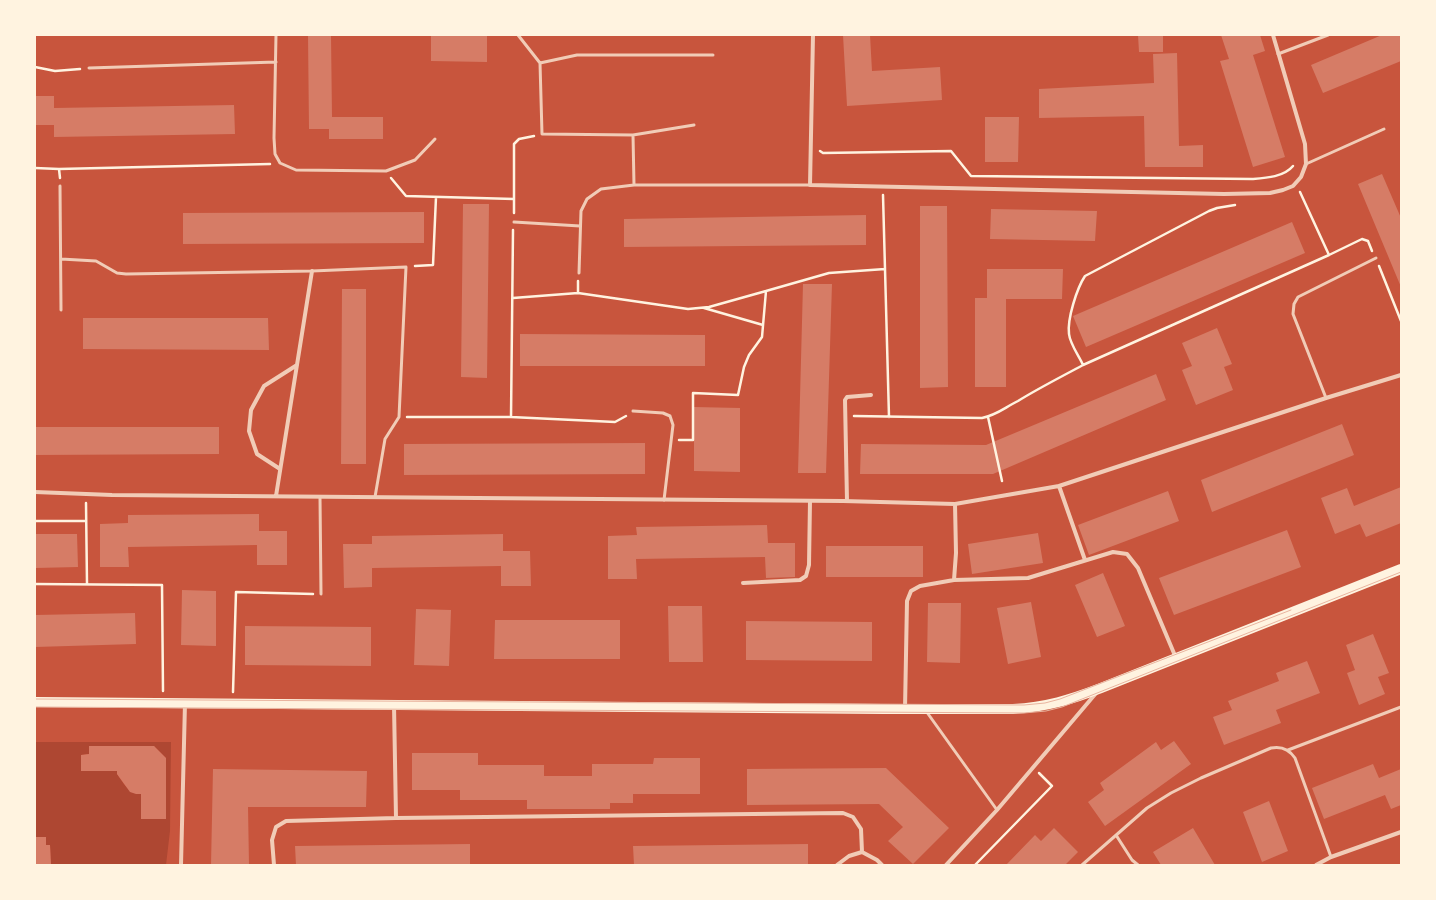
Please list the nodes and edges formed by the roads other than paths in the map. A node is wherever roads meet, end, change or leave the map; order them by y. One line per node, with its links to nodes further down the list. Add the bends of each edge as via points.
1 (276, 35): 8 (lane)
2 (518, 35): 9 (lane)
3 (814, 35): 17 (street)
4 (1273, 35): 6 (street)
5 (1328, 35): 6 (lane)
6 (1278, 54): 15 (street, via 1306,144)
7 (713, 56): 9 (lane, via 577,55)
8 (276, 62): 10 (lane); 14 (lane, via 274,138 275,154 280,163 296,170 386,171 415,160)
9 (540, 63): 13 (lane, via 542,134)
10 (89, 68)
11 (694, 126): 13 (lane)
12 (1384, 129): 15 (lane)
13 (633, 136): 16 (lane)
14 (435, 139)
15 (1306, 164): 17 (street, via 1302,177 1293,186 1270,193)
16 (634, 185): 17 (lane); 20 (lane, via 601,189 587,199 581,211)
17 (810, 185)
18 (60, 186): 22 (lane)
19 (514, 222): 20 (lane)
20 (580, 226): 24 (lane)
21 (1376, 258): 29 (lane, via 1298,298 1294,304 1293,314)
22 (61, 259): 23 (lane, via 96,261 117,273 126,274); 25 (lane)
23 (312, 271): 26 (street); 36 (lane, via 406,267 399,417 386,439)
24 (579, 273)
25 (61, 310)
26 (297, 365): 31 (street); 31 (street, via 264,386 251,410 249,431 257,454)
27 (1401, 374): 29 (street)
28 (871, 395): 39 (street, via 847,397 845,400)
29 (1326, 398): 32 (street)
30 (633, 411): 37 (lane, via 663,413 670,416 673,425)
31 (280, 469): 34 (street)
32 (1059, 486): 40 (street); 41 (street)
33 (35, 492): 34 (street, via 120,496)
34 (276, 496): 35 (street)
35 (320, 497): 36 (street); 45 (lane)
36 (375, 498): 37 (street)
37 (664, 500): 38 (street)
38 (810, 501): 39 (street); 44 (street, via 809,565 806,576 800,580)
39 (847, 501): 40 (street)
40 (955, 504): 43 (street)
41 (1085, 560): 43 (street, via 1028,578); 46 (street, via 1113,552 1126,554 1138,568)
42 (1401, 569): 46 (main road)
43 (954, 580): 52 (street, via 920,586 910,591 907,601)
44 (743, 583)
45 (321, 594)
46 (1176, 658): 47 (main road)
47 (1101, 688): 53 (main road, via 1066,701 1033,708); 55 (street)
48 (185, 703): 49 (main road); 50 (main road); 61 (street)
49 (38, 704)
50 (394, 705): 52 (main road); 56 (street)
51 (1401, 707): 54 (lane)
52 (905, 709): 53 (main road)
53 (925, 709): 55 (lane)
54 (1288, 750): 58 (lane, via 1270,748 1201,778 1147,808); 60 (lane, via 1295,758)
55 (997, 810): 65 (street)
56 (396, 818): 59 (street, via 843,813 853,817 861,829); 62 (street, via 286,821 276,827 272,840)
57 (1401, 832): 60 (street)
58 (1116, 835): 66 (lane); 67 (lane)
59 (862, 852): 63 (street, via 849,856); 64 (street)
60 (1331, 857): 68 (street)
61 (181, 865)
62 (274, 865)
63 (837, 865)
64 (882, 865)
65 (946, 865)
66 (1082, 865)
67 (1138, 865)
68 (1316, 865)

